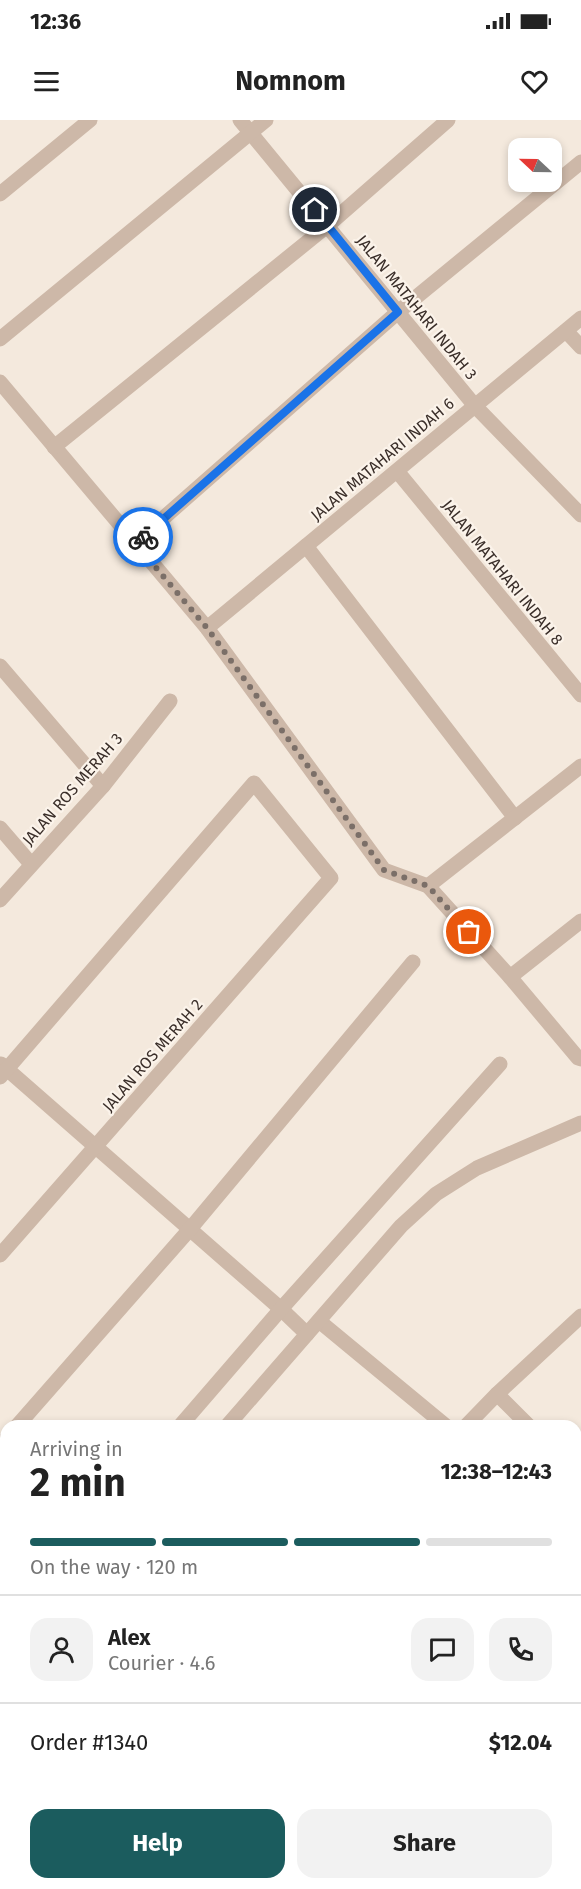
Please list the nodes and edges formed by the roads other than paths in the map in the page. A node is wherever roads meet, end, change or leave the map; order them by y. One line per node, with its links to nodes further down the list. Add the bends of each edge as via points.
1 (90, 120): 7 (street)
2 (240, 120): 5 (street, JALAN MATAHARI INDAH 3)
3 (266, 120): 5 (street)
4 (448, 120): 8 (street)
5 (250, 133): 8 (street, JALAN MATAHARI INDAH 3); 12 (street)
6 (581, 162): 9 (street)
7 (0, 194)
8 (327, 226): 9 (street, JALAN MATAHARI INDAH 3); 16 (street)
9 (398, 312): 15 (street, JALAN MATAHARI INDAH 3); 19 (street)
10 (581, 318): 11 (street, JALAN MATAHARI INDAH 6)
11 (566, 331): 13 (street); 15 (street, JALAN MATAHARI INDAH 6)
12 (0, 339)
13 (581, 347)
14 (0, 382): 16 (street)
15 (475, 406): 17 (street, JALAN MATAHARI INDAH 6); 18 (street, JALAN MATAHARI INDAH 3)
16 (54, 447): 19 (street)
17 (397, 471): 20 (street, JALAN MATAHARI INDAH 6); 23 (street, JALAN MATAHARI INDAH 8)
18 (581, 515)
19 (135, 543): 21 (street)
20 (306, 546): 21 (street, JALAN MATAHARI INDAH 6); 27 (street)
21 (207, 628): 30 (street, via 384,870)
22 (0, 666): 26 (street)
23 (581, 695)
24 (170, 701): 26 (street, JALAN ROS MERAH 3)
25 (581, 766): 27 (street)
26 (103, 786): 29 (street, JALAN ROS MERAH 3)
27 (515, 818): 30 (street)
28 (0, 828): 29 (street)
29 (31, 864): 31 (street, JALAN ROS MERAH 3)
30 (428, 886): 34 (street)
31 (0, 900)
32 (581, 921): 34 (street)
33 (413, 962): 40 (street)
34 (510, 977): 35 (street)
35 (581, 1059)
36 (500, 1064): 42 (street)
37 (2, 1070): 39 (street); 39 (street, JALAN ROS MERAH 2, via 254,783 331,878)
38 (581, 1123): 44 (street, via 477,1168 436,1194 401,1226)
39 (95, 1146): 40 (street); 41 (street, JALAN ROS MERAH 2)
40 (190, 1229): 42 (street); 47 (street)
41 (0, 1255)
42 (281, 1309): 45 (street); 48 (street)
43 (581, 1316): 46 (street)
44 (319, 1321): 45 (street); 50 (street)
45 (307, 1334): 49 (street)
46 (497, 1394): 51 (street); 52 (street)
47 (22, 1420)
48 (185, 1420)
49 (232, 1420)
50 (439, 1420)
51 (472, 1420)
52 (523, 1420)

